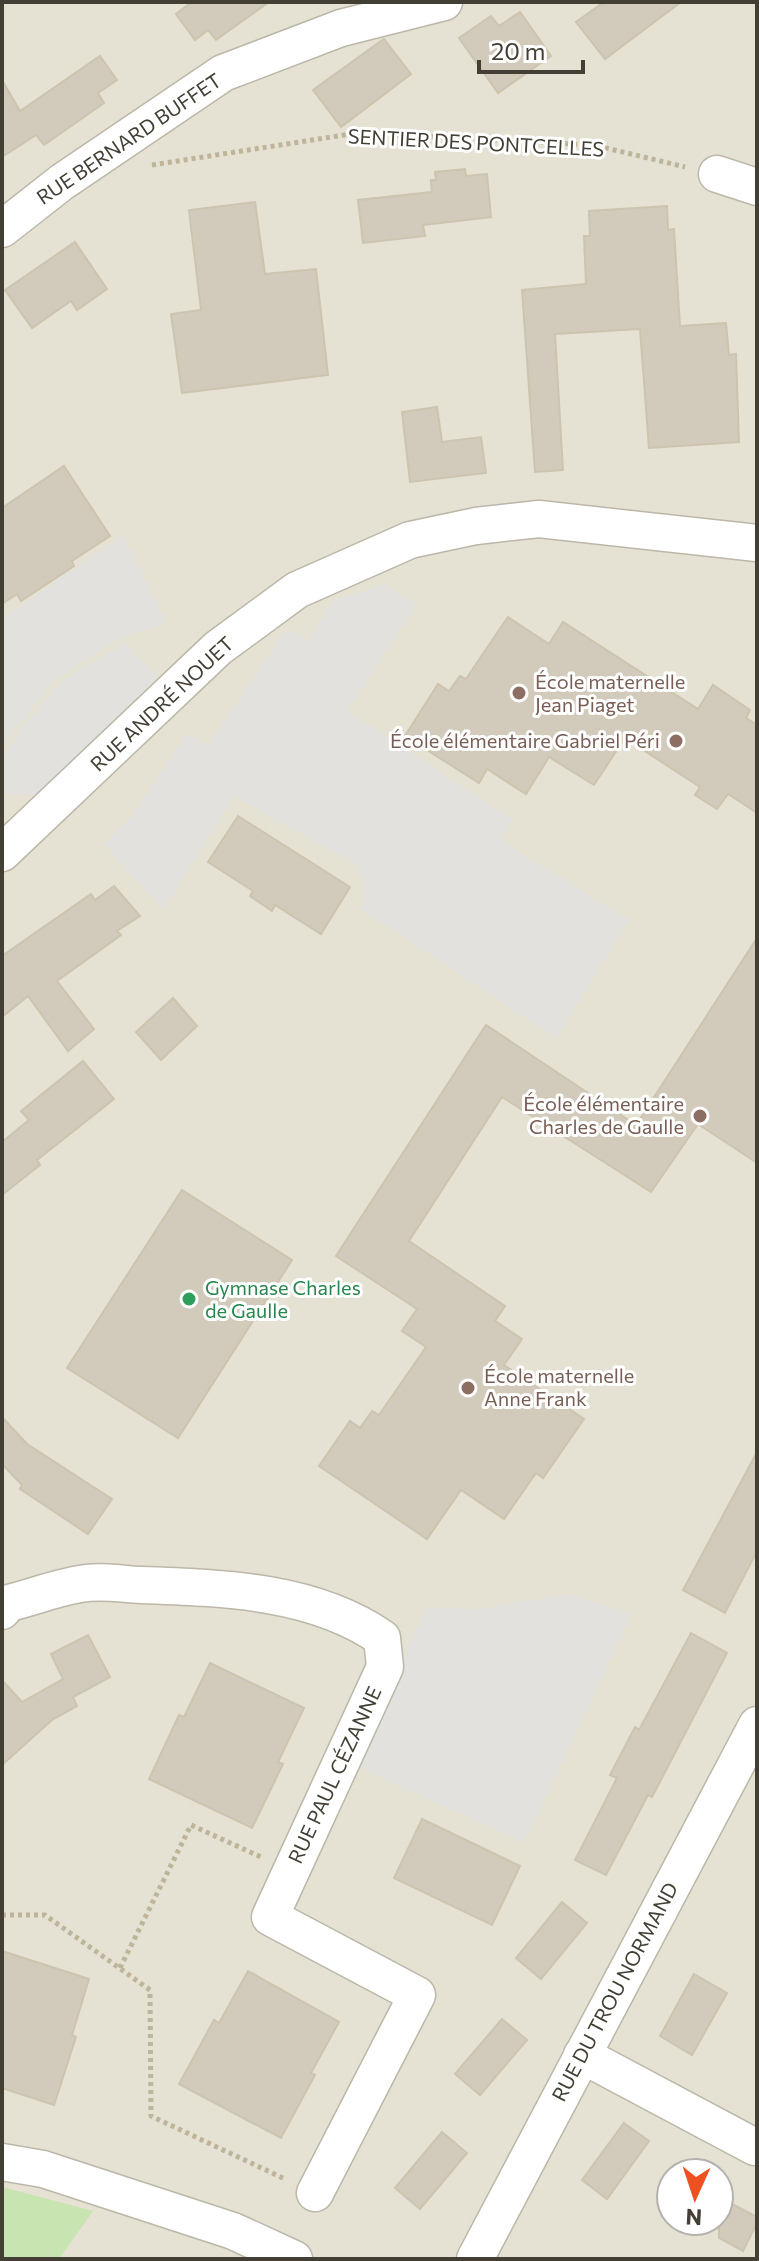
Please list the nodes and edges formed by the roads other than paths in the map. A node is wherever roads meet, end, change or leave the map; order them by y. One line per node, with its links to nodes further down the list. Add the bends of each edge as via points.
1 (444, 2): 4 (street, RUE BERNARD BUFFET, via 341,28 223,73)
2 (717, 174): 3 (street)
3 (757, 187)
4 (2, 229)
5 (757, 543): 6 (street, RUE ANDRÉ NOUET, via 539,519 410,540 297,590 218,648)
6 (2, 853)
7 (4, 1603): 13 (street, RUE PAUL CÉZANNE, via 83,1583 238,1591 300,1602 358,1621 382,1638 385,1667 270,1917 417,1995)
8 (757, 1725): 9 (street, RUE DU TROU NORMAND)
9 (747, 1764): 10 (street, RUE DU TROU NORMAND)
10 (582, 2055): 11 (street); 15 (street, RUE DU TROU NORMAND)
11 (755, 2147)
12 (2, 2162): 14 (street, via 43,2169 233,2231)
13 (315, 2193)
14 (294, 2259)
15 (475, 2259)

